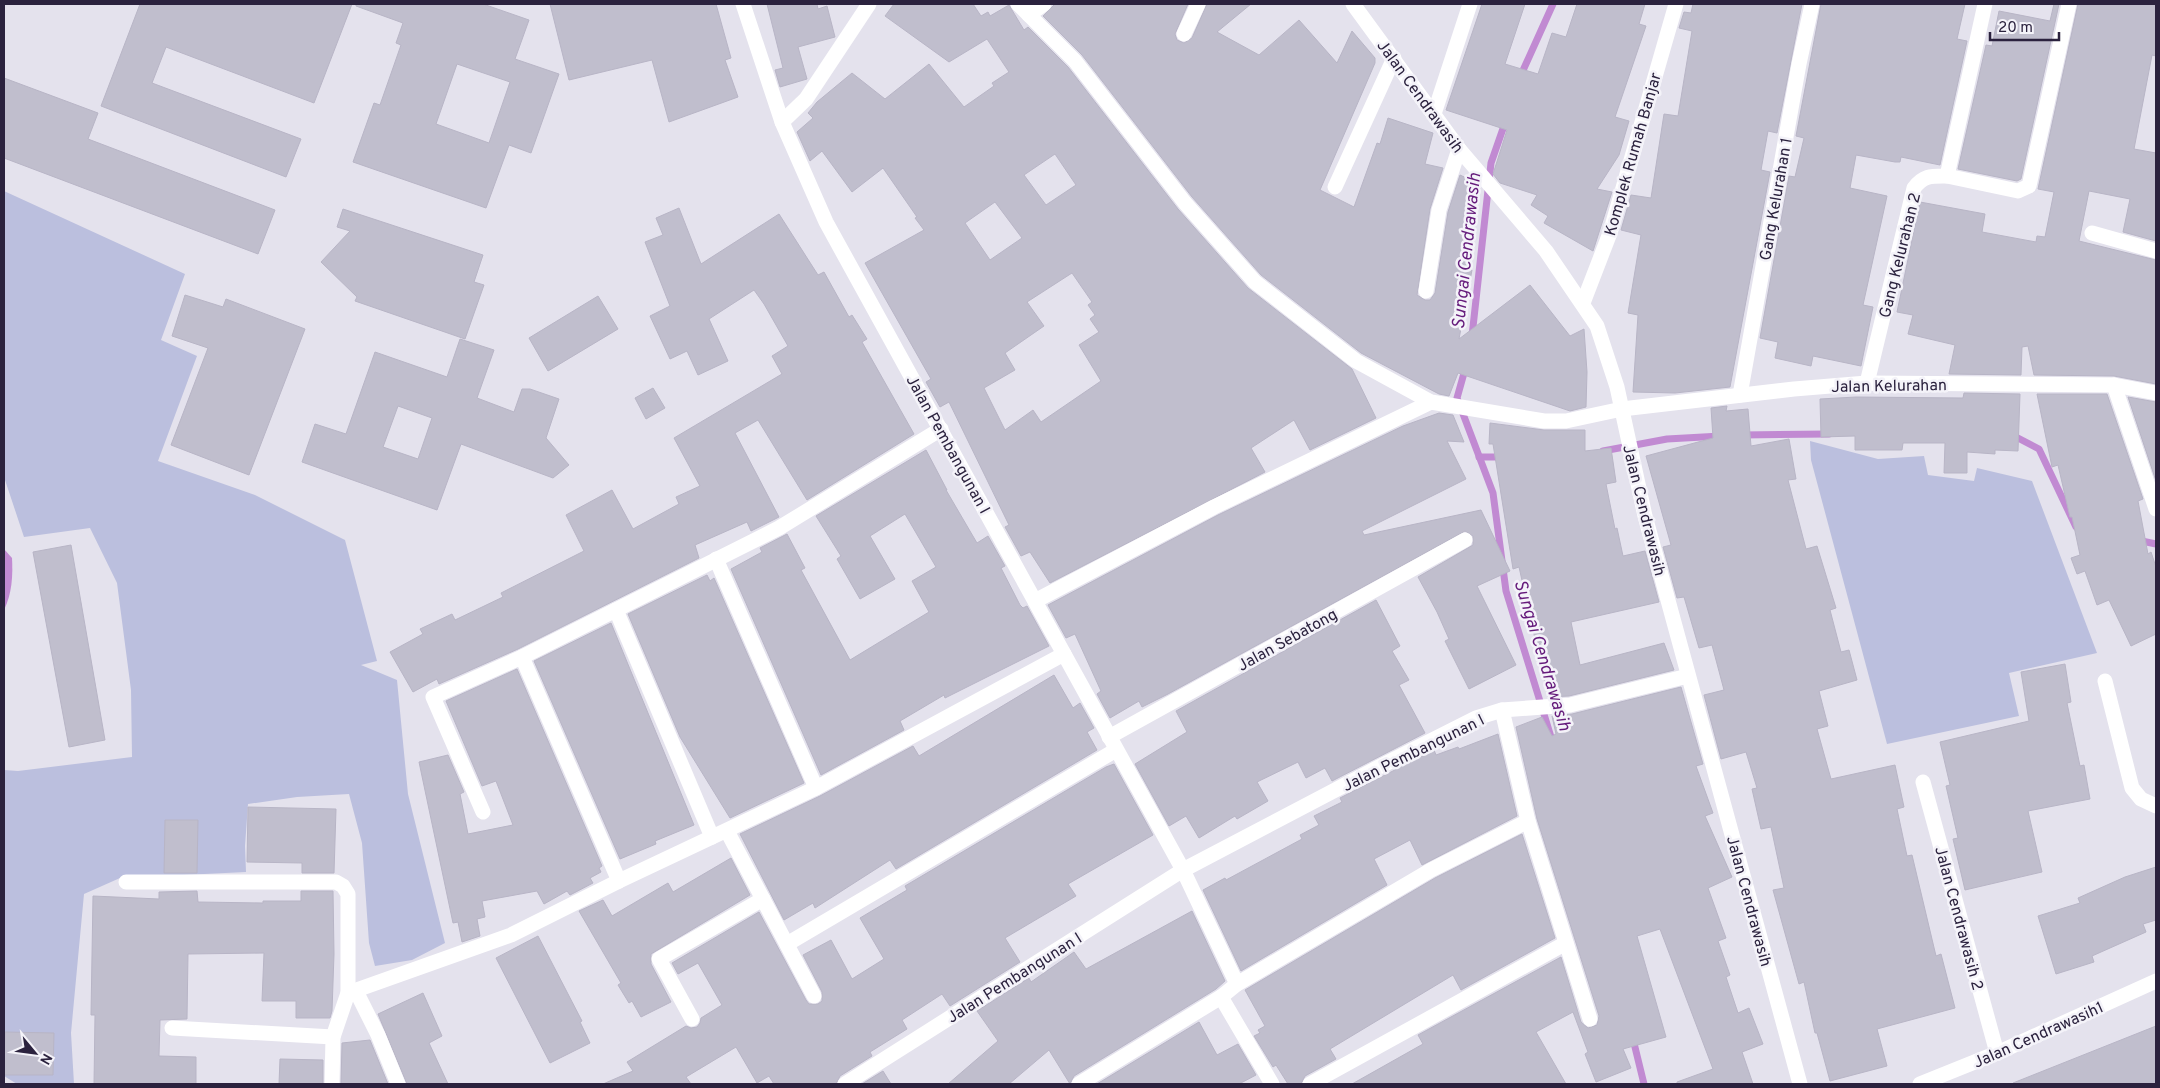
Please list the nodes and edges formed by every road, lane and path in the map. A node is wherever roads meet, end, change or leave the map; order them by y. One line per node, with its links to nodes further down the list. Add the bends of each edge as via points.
1 (742, 4): 16 (street, Jalan Pembangunan I)
2 (869, 4): 16 (street, via 806,98)
3 (1018, 4): 12 (street, Jalan Kelurahan)
4 (1044, 4): 12 (street)
5 (1198, 4): 13 (street)
6 (1353, 4): 14 (street, Jalan Cendrawasih)
7 (1470, 4): 15 (street)
8 (1676, 4): 23 (street, Komplek Rumah Banjar, via 1610,233)
9 (1812, 4): 27 (street, Gang Kelurahan 1)
10 (1985, 4): 18 (street)
11 (2069, 4): 18 (street, Gang Kelurahan 2, via 2028,186 2018,192)
12 (1029, 15): 28 (street, Jalan Kelurahan, via 1075,60 1185,203 1255,282 1356,361)
13 (1184, 34)
14 (1394, 58): 15 (street, Jalan Cendrawasih); 19 (street)
15 (1434, 114): 17 (street, Jalan Cendrawasih)
16 (782, 122): 30 (street, Jalan Pembangunan I, via 826,222)
17 (1459, 149): 22 (street, via 1439,210); 23 (street, Jalan Cendrawasih, via 1546,251)
18 (1947, 176): 24 (street, Gang Kelurahan 2, via 1926,176 1914,188)
19 (1335, 187)
20 (2092, 233): 21 (street)
21 (2156, 251)
22 (1426, 291)
23 (1583, 302): 29 (street, Jalan Cendrawasih, via 1597,326)
24 (1867, 383): 25 (street, Jalan Kelurahan); 27 (street, Jalan Kelurahan)
25 (2114, 385): 26 (street, Jalan Kelurahan); 31 (street)
26 (2156, 393)
27 (1740, 395): 29 (street, Jalan Kelurahan)
28 (1437, 403): 29 (street, Jalan Kelurahan, via 1552,421 1585,418); 34 (street, via 1214,507)
29 (1622, 409): 38 (street, Jalan Cendrawasih, via 1645,516)
30 (941, 429): 33 (street, via 779,528); 34 (street, Jalan Pembangunan I)
31 (2156, 509)
32 (1465, 540): 41 (street, Jalan Sebatong)
33 (716, 559): 35 (street); 43 (street)
34 (1035, 601): 36 (street, Jalan Pembangunan I)
35 (616, 610): 37 (street); 48 (street)
36 (1064, 654): 41 (street, Jalan Pembangunan I); 43 (street)
37 (522, 657): 45 (street, via 433,697); 50 (street)
38 (1688, 676): 40 (street, Jalan Pembangunan I, via 1570,705); 71 (street, Jalan Cendrawasih)
39 (2105, 681): 44 (street, via 2132,788 2141,799)
40 (1506, 710): 46 (street); 49 (street, Jalan Pembangunan I, via 1476,718)
41 (1113, 744): 49 (street, Jalan Pembangunan I); 54 (street, Jalan Sebatong)
42 (1923, 782): 64 (street, Jalan Cendrawasih 2)
43 (816, 788): 47 (street)
44 (2156, 806)
45 (483, 812)
46 (1528, 821): 53 (street); 56 (street, via 1431,870)
47 (727, 831): 48 (street); 52 (street)
48 (712, 837): 50 (street)
49 (1183, 870): 56 (street); 67 (street, Jalan Pembangunan I)
50 (619, 881): 57 (street, via 511,935)
51 (126, 882): 57 (street, via 336,882 348,894)
52 (763, 899): 54 (street); 60 (street, via 659,959)
53 (1566, 943): 61 (street); 70 (street)
54 (788, 944): 58 (street)
55 (2156, 981): 64 (street, Jalan Cendrawasih1)
56 (1237, 984): 59 (street)
57 (352, 992): 63 (street); 66 (street, via 378,1035)
58 (814, 996)
59 (1221, 997): 68 (street); 69 (street)
60 (692, 1019)
61 (1590, 1019)
62 (172, 1028): 63 (street)
63 (332, 1037): 65 (street)
64 (1997, 1054): 72 (street, Jalan Cendrawasih1)
65 (332, 1084)
66 (398, 1084)
67 (845, 1084)
68 (1080, 1084)
69 (1272, 1084)
70 (1310, 1084)
71 (1800, 1084)
72 (1920, 1084)

